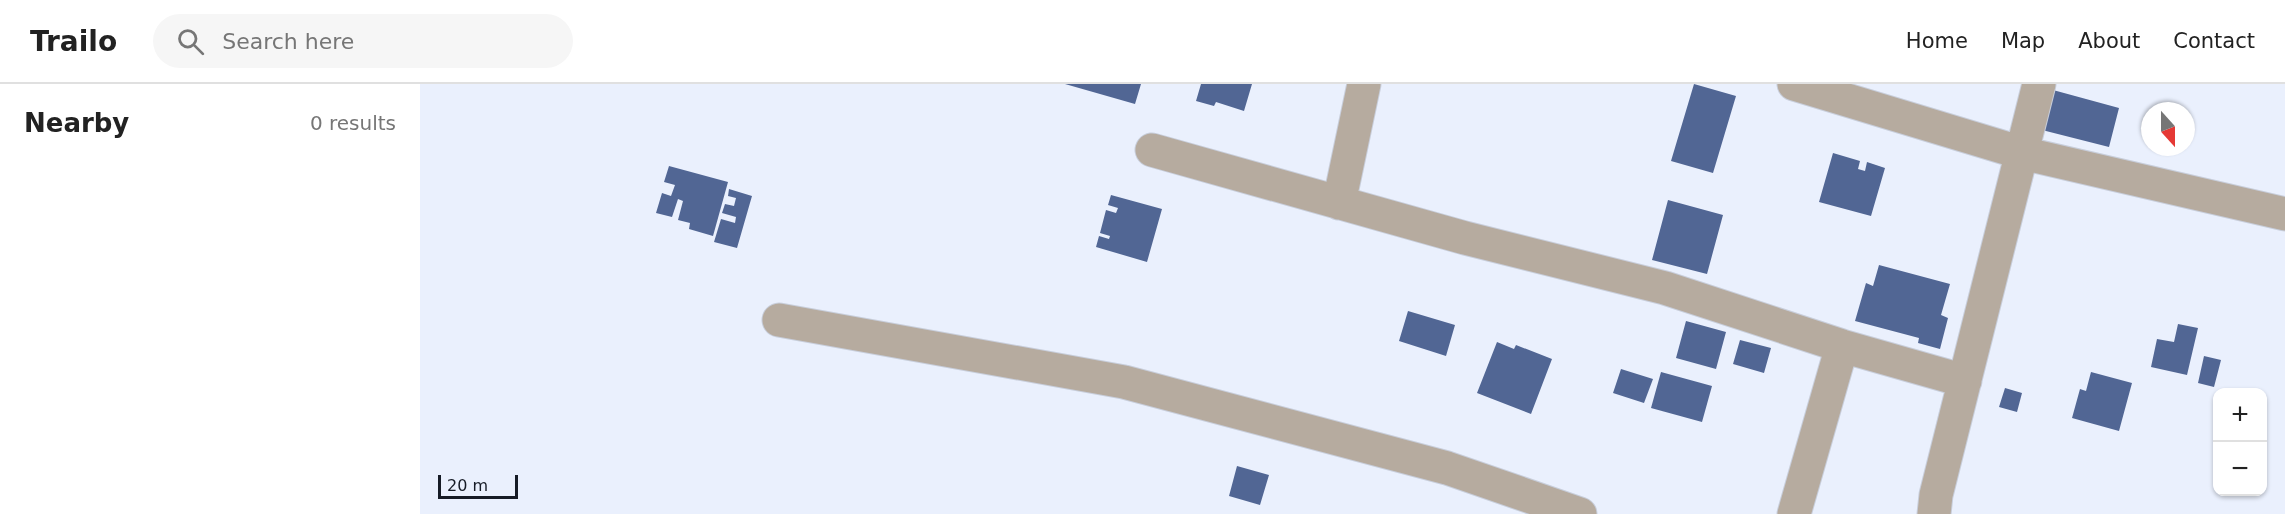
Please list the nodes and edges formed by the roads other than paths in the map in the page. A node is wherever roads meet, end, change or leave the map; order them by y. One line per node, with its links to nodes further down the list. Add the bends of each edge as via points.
1 (1364, 84): 6 (street)
2 (1794, 84): 5 (street)
3 (2039, 84): 5 (street)
4 (1152, 150): 6 (street)
5 (2022, 153): 7 (street); 10 (street)
6 (1339, 203): 9 (street, via 1665,288)
7 (2285, 214)
8 (779, 320): 11 (street, via 1124,382 1447,468)
9 (1842, 346): 10 (street); 12 (street)
10 (1965, 381): 13 (street)
11 (1580, 514)
12 (1794, 514)
13 (1934, 514)

